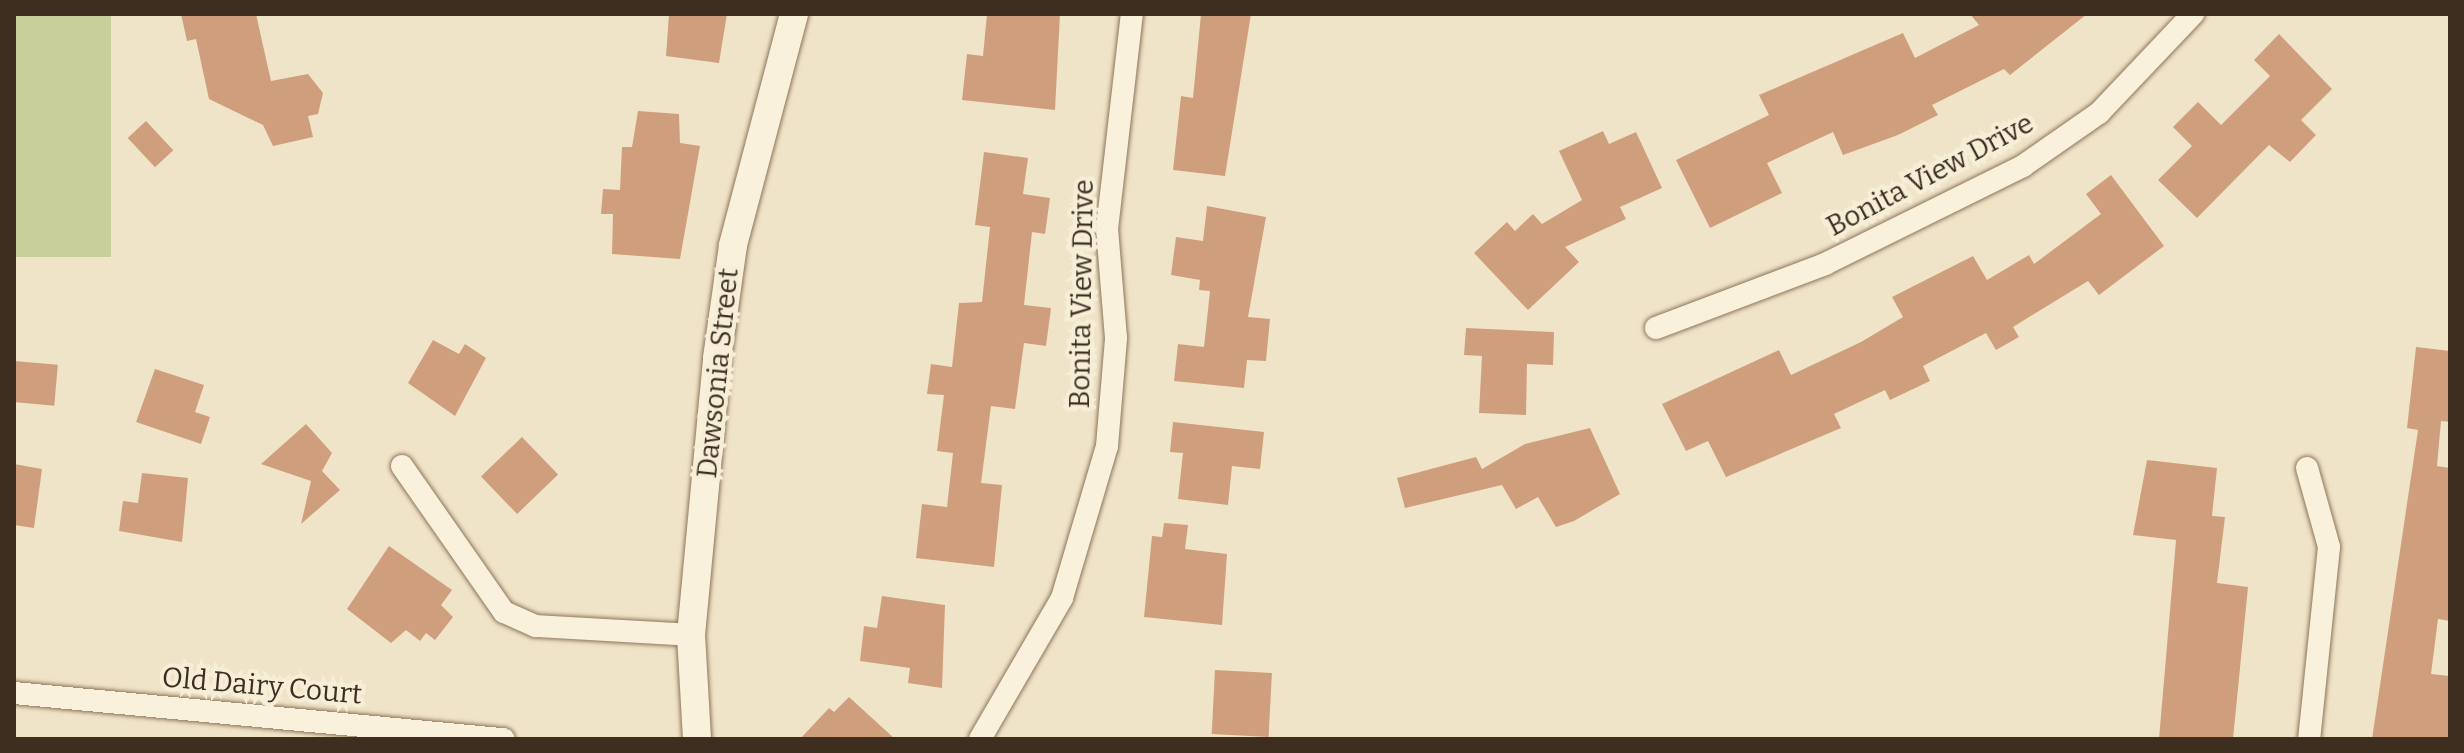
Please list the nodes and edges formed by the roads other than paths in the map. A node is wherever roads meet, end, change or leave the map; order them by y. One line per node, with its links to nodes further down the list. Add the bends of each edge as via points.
1 (794, 14): 7 (street, Dawsonia Street, via 733,245)
2 (1132, 14): 11 (street, Bonita View Drive, via 1107,229 1116,338 1107,446 1062,598)
3 (2193, 14): 4 (street, Bonita View Drive, via 2099,113 2023,166 1825,264)
4 (1656, 328)
5 (402, 466): 7 (street, via 504,612 536,626)
6 (2307, 468): 12 (street, via 2329,547)
7 (691, 635): 10 (street, Dawsonia Street)
8 (14, 693): 9 (street, Old Dairy Court)
9 (504, 739)
10 (697, 739)
11 (980, 739)
12 (2309, 739)

